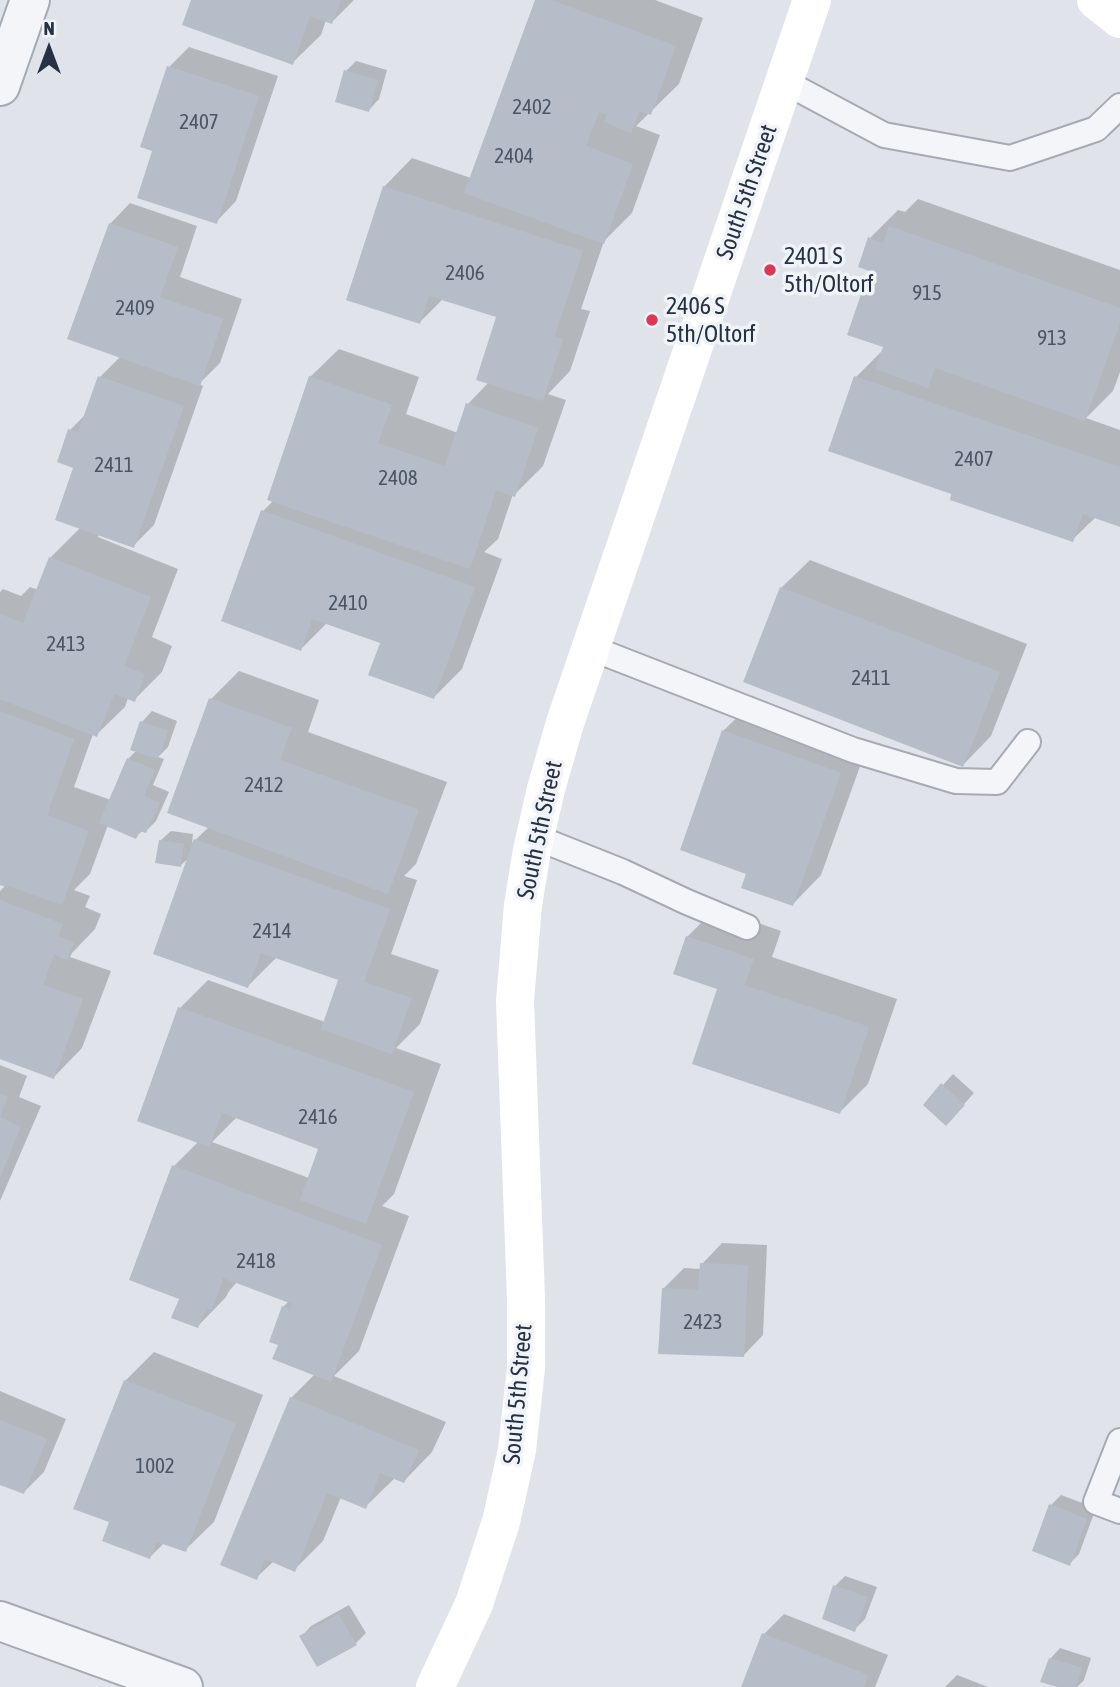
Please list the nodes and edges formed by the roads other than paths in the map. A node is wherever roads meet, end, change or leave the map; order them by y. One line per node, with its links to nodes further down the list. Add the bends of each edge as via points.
1 (30, 0): 7 (street)
2 (841, 0): 4 (street)
3 (1096, 0): 5 (street)
4 (807, 15): 6 (street, South 5th Street)
5 (1120, 19)
6 (785, 82): 8 (lane, via 884,135 1010,158 1096,129); 9 (street, South 5th Street)
7 (0, 86)
8 (1120, 106)
9 (591, 648): 10 (lane, via 853,750 956,781 998,782); 11 (street, South 5th Street, via 557,750)
10 (1028, 742)
11 (535, 837): 12 (lane); 17 (street, South 5th Street, via 523,905 515,1001 526,1299 526,1368 517,1450 501,1522 474,1604)
12 (747, 927)
13 (1120, 1441): 14 (lane, via 1096,1502)
14 (1120, 1511)
15 (0, 1621): 16 (street)
16 (183, 1687)
17 (435, 1687)

